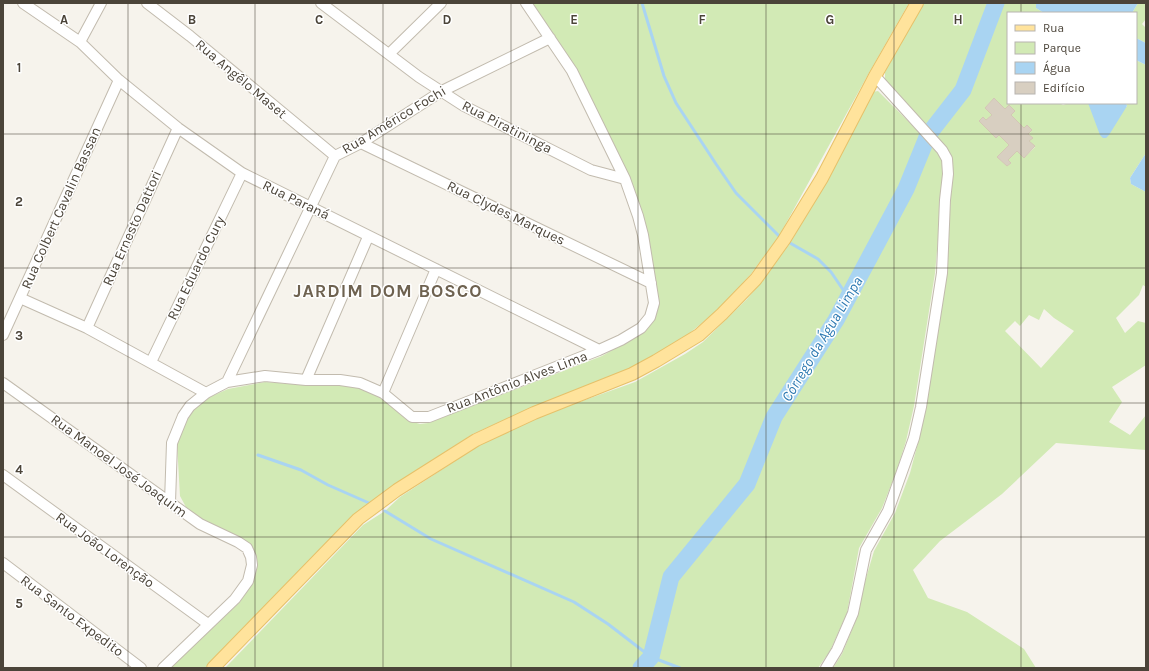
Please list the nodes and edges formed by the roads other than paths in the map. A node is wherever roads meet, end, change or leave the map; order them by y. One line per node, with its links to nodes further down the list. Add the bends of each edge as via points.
1 (22, 3): 9 (street, Rua Paraná)
2 (101, 3): 9 (street)
3 (147, 3): 16 (street, Rua Angêlo Maset)
4 (320, 3): 10 (street, Rua Piratininga)
5 (441, 3): 10 (street)
6 (526, 3): 8 (street, Rua Antônio Alves Lima)
7 (917, 3): 11 (main road)
8 (550, 38): 13 (street, Rua Américo Fochi); 18 (street, Rua Antônio Alves Lima, via 572,71)
9 (80, 42): 12 (street, Rua Paraná)
10 (389, 54): 13 (street, Rua Piratininga)
11 (875, 76): 39 (main road, via 822,178 784,240 756,279 716,320 699,335 632,374 534,413 476,440 398,490 358,519); 40 (street, via 942,150 947,159 942,273 914,438 888,511 866,550 853,613)
12 (119, 80): 14 (street, Rua Paraná); 23 (street, Rua Colbert Cavalin Bassan)
13 (442, 91): 15 (street, Rua Américo Fochi); 18 (street, Rua Piratininga, via 464,106 591,170)
14 (178, 128): 17 (street, Rua Paraná); 24 (street, Rua Ernesto Dattori)
15 (361, 143): 16 (street, Rua Américo Fochi); 22 (street, Rua Clydes Marques)
16 (335, 156): 19 (street, Rua Américo Fochi)
17 (242, 174): 19 (street, Rua Paraná); 27 (street, Rua Eduardo Cury)
18 (625, 178): 22 (street, Rua Antônio Alves Lima, via 643,235)
19 (310, 207): 20 (street, Rua Paraná); 29 (street, Rua Américo Fochi)
20 (368, 236): 21 (street, Rua Paraná); 28 (street)
21 (436, 269): 26 (street, Rua Paraná); 32 (street)
22 (651, 283): 26 (street, Rua Antônio Alves Lima, via 654,303 650,317 641,328)
23 (20, 298): 24 (street); 25 (street, Rua Colbert Cavalin Bassan)
24 (87, 328): 27 (street)
25 (3, 335)
26 (600, 350): 32 (street, Rua Antônio Alves Lima, via 429,417 412,416)
27 (151, 362): 31 (street)
28 (306, 380): 29 (street, Rua Antônio Alves Lima, via 265,376); 32 (street, Rua Antônio Alves Lima, via 360,383)
29 (227, 382): 31 (street, Rua Antônio Alves Lima)
30 (3, 383): 34 (street, Rua Manoel José Joaquim)
31 (206, 393): 34 (street, Rua Antônio Alves Lima, via 190,406 183,416 172,443)
32 (383, 393)
33 (3, 475): 36 (street, Rua João Lorenção)
34 (170, 502): 36 (street, Rua Manoel José Joaquim, via 200,524 247,548 251,557 248,581 235,599)
35 (3, 563): 37 (street, Rua Santo Expedito)
36 (208, 624): 38 (street)
37 (141, 668)
38 (162, 668)
39 (213, 668)
40 (826, 668)

